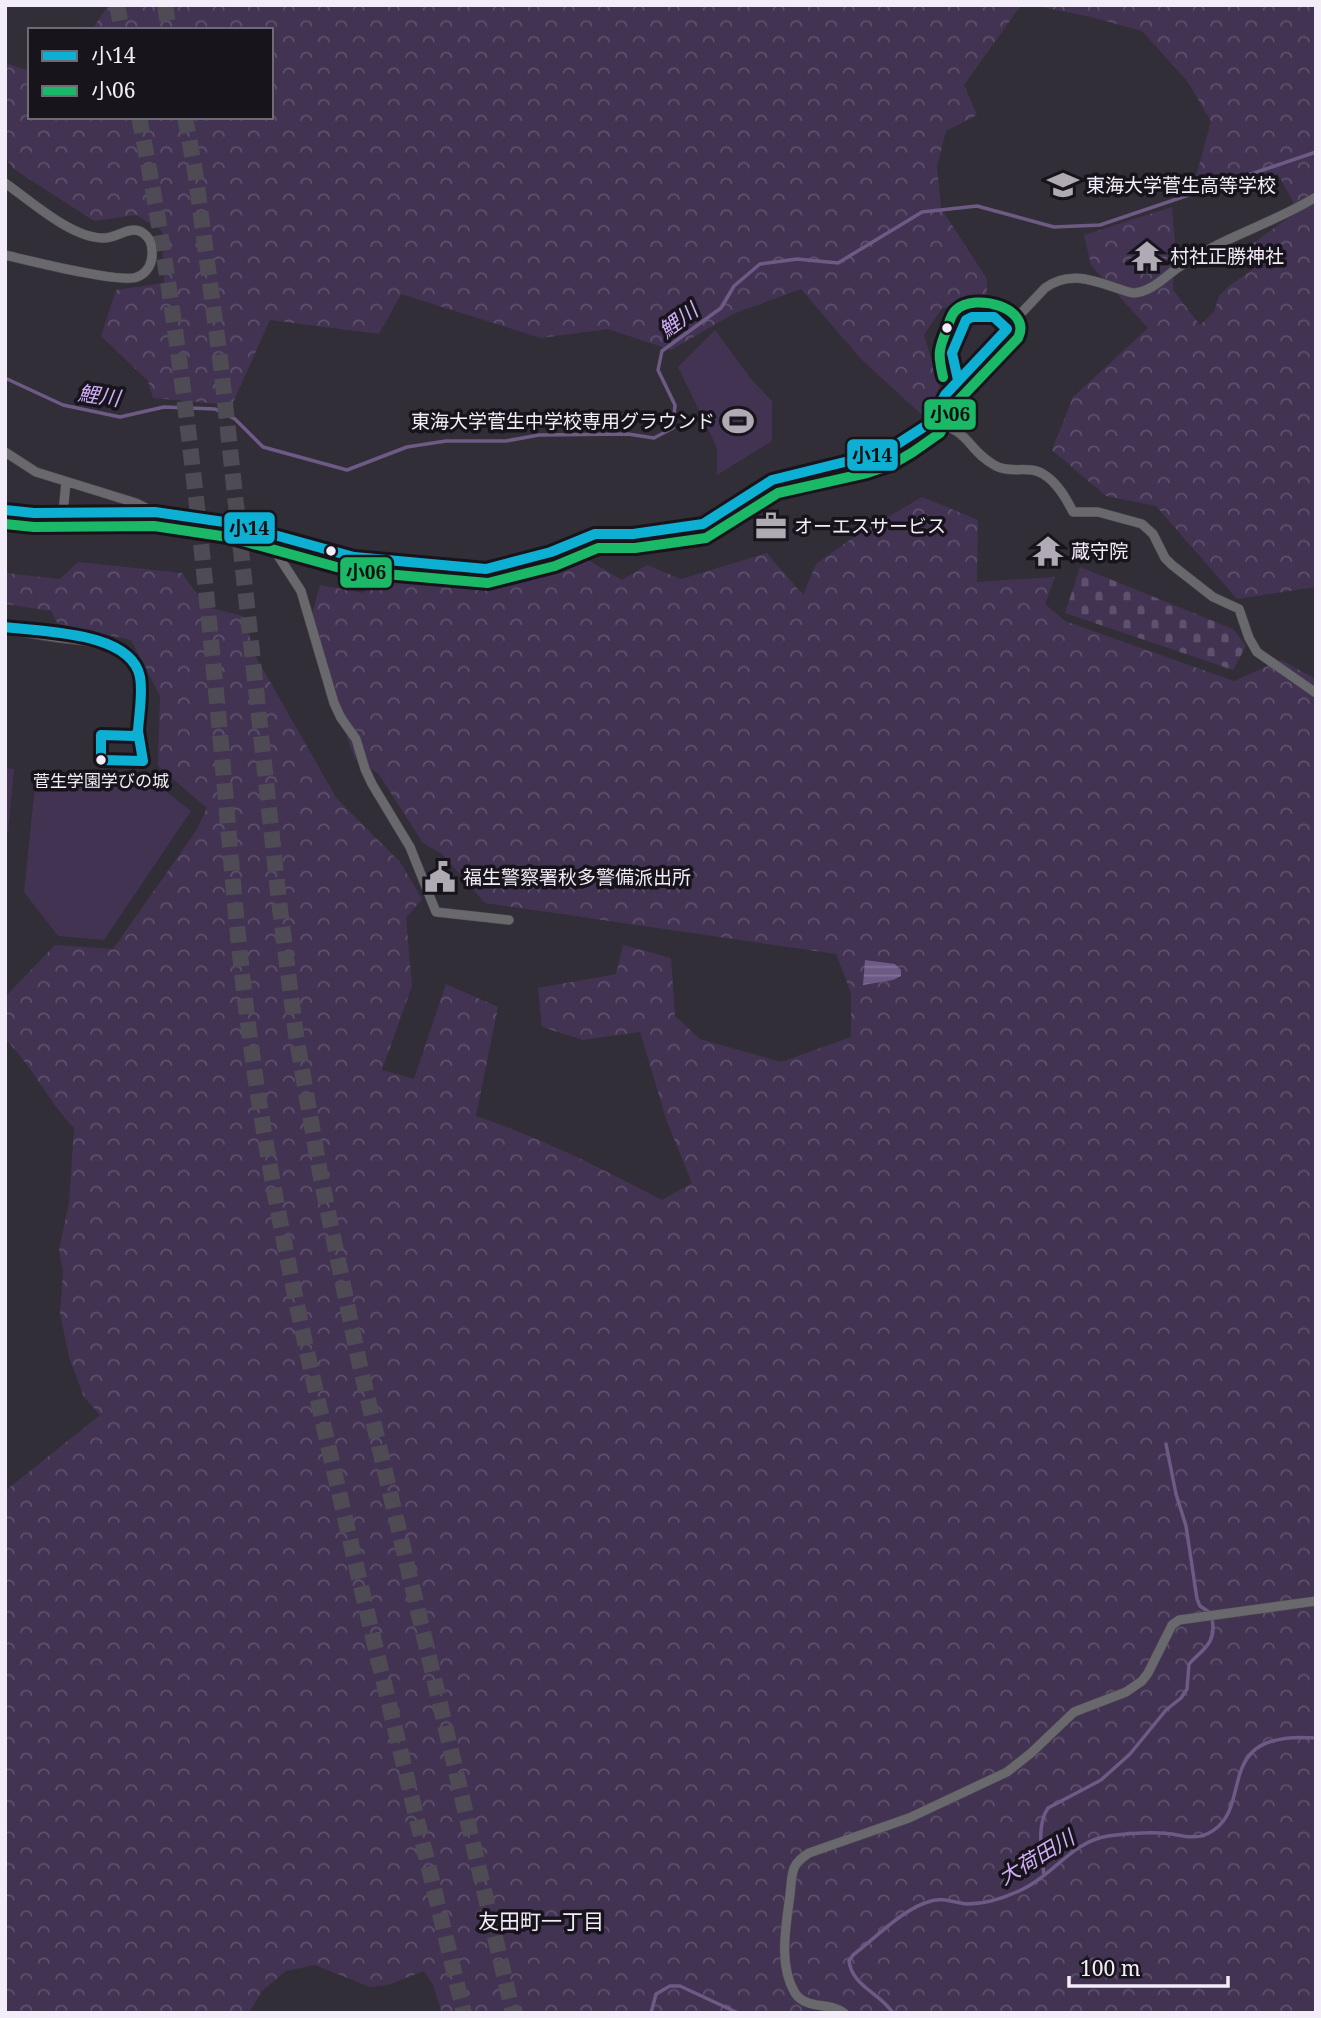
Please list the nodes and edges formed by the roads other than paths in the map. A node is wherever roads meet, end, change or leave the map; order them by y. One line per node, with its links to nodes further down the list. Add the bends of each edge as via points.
1 (5, 183): 3 (street, via 83,234 103,239 133,229 144,233 152,244 153,260 136,278)
2 (1316, 197): 4 (street, via 1180,266 1147,290 1133,293 1078,277 1057,279 945,395)
3 (5, 256)
4 (930, 423): 10 (street, via 885,452 772,480 703,524 633,534 595,534 551,552 486,569 354,557); 12 (street, via 960,432 997,467 1042,472 1064,493 1073,512 1098,512 1142,524 1172,565 1213,597 1239,609 1257,652)
5 (5, 452): 6 (street, via 36,472)
6 (66, 482): 8 (street); 9 (street)
7 (5, 510): 9 (street)
8 (155, 512): 9 (street); 10 (street, via 231,523)
9 (63, 513)
10 (275, 536): 14 (street, via 277,554 301,591 334,703 356,739 372,784 414,855 436,912)
11 (5, 627): 13 (street, via 94,639 124,652 140,677)
12 (1316, 693)
13 (138, 731)
14 (509, 920)
15 (1316, 1601): 16 (street, via 1179,1620 1142,1681 1074,1712 1007,1772 909,1818 802,1858 793,1871 785,1945 788,1974 802,2000)
16 (844, 2013)

